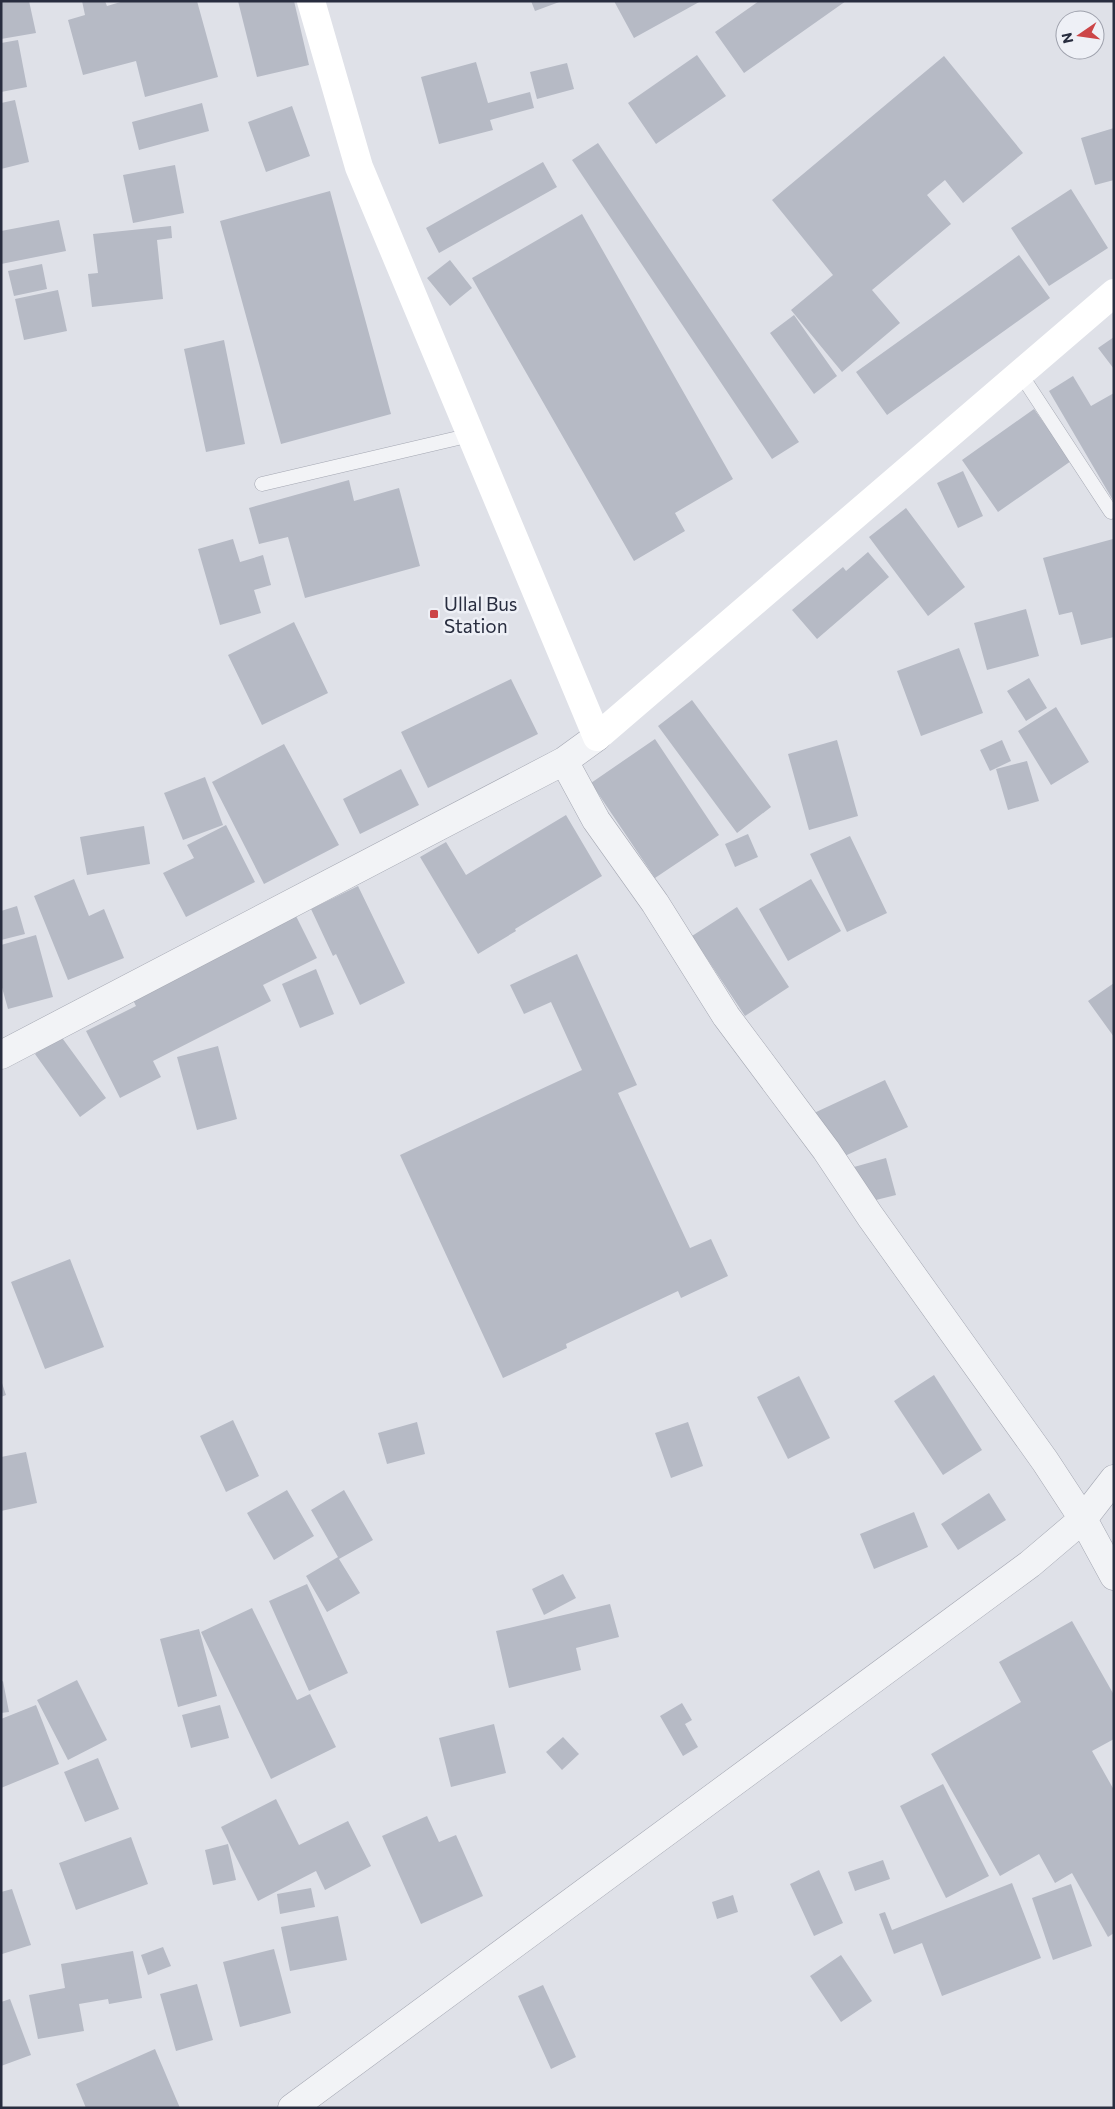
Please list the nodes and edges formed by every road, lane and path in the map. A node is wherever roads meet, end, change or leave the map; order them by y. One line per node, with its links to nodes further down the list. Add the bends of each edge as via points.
1 (311, 1): 4 (street, via 358,167)
2 (1114, 293): 3 (street)
3 (1020, 374): 6 (lane); 7 (street)
4 (471, 435): 5 (lane); 7 (street)
5 (262, 484)
6 (1111, 512)
7 (597, 737): 8 (street)
8 (564, 761): 9 (street); 11 (street, via 596,820 655,903 726,1016 826,1150)
9 (1, 1055)
10 (1114, 1479): 11 (street)
11 (1083, 1518): 12 (street); 13 (street, via 1030,1564)
12 (1114, 1576)
13 (292, 2108)

